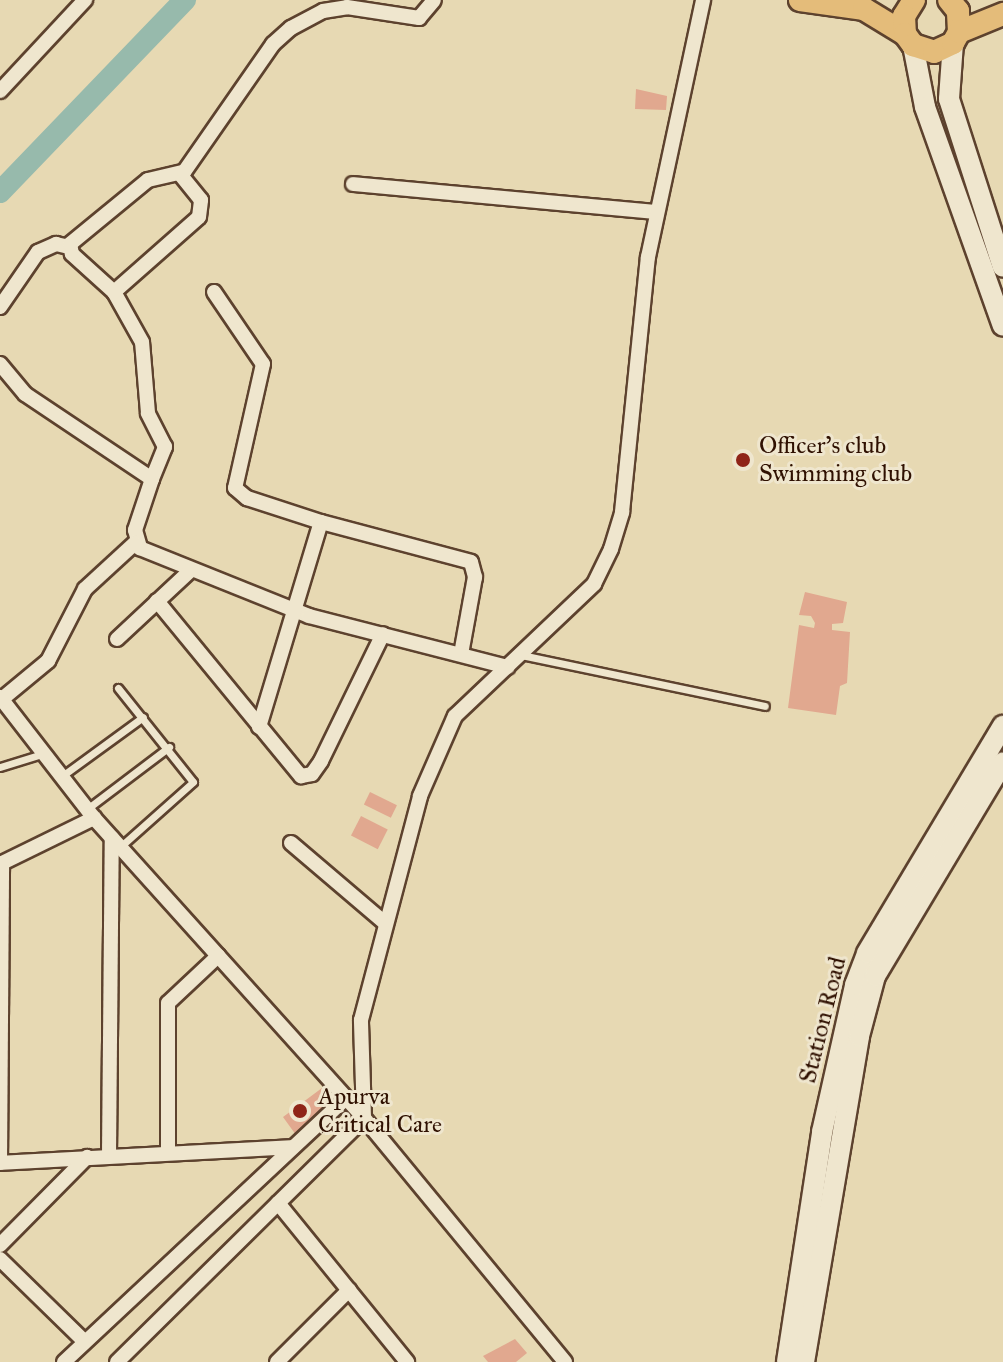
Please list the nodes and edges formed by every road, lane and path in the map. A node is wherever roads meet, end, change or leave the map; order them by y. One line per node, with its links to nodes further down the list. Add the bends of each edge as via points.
1 (85, 0): 10 (street)
2 (434, 0): 11 (street, via 419,18 347,7 323,11 291,28 273,44)
3 (703, 0): 13 (street)
4 (800, 0): 9 (main road, via 864,9)
5 (949, 0): 8 (main road, via 958,11)
6 (910, 1): 9 (main road, via 904,16)
7 (1003, 14): 8 (main road)
8 (956, 37): 9 (main road, via 934,52); 15 (main road, via 949,99)
9 (909, 39): 19 (main road, via 925,107)
10 (0, 91)
11 (180, 174): 14 (street, via 148,180); 16 (street, via 201,200 199,217)
12 (353, 184): 13 (street)
13 (657, 212): 30 (street, via 622,512 611,549 594,584)
14 (69, 247): 16 (street); 18 (street, via 56,244 38,252)
15 (1003, 267)
16 (114, 292): 21 (street, via 142,342 148,413 163,440)
17 (214, 292): 22 (street, via 258,349 263,364 235,488 247,498)
18 (0, 307)
19 (1003, 326)
20 (0, 364): 21 (street, via 25,394)
21 (152, 479): 23 (street)
22 (321, 522): 26 (street); 29 (street, via 471,562 475,577)
23 (135, 543): 24 (street); 33 (street, via 85,589 48,661)
24 (191, 570): 25 (street); 26 (street)
25 (157, 601): 28 (street); 36 (street)
26 (295, 610): 27 (street); 36 (street)
27 (383, 634): 29 (street); 36 (street, via 312,774 301,776)
28 (117, 639)
29 (461, 654): 31 (street)
30 (521, 655): 31 (street); 34 (lane)
31 (508, 667): 47 (street, via 455,716 420,796)
32 (118, 688): 35 (lane)
33 (1, 698): 39 (street)
34 (765, 706)
35 (143, 717): 38 (lane); 42 (lane)
36 (259, 727)
37 (1001, 737): 49 (main road, Station Road, via 867,953)
38 (169, 747): 43 (lane); 44 (lane, via 193,782)
39 (44, 753): 41 (lane); 42 (street)
40 (1003, 762): 49 (main road, Station Road)
41 (0, 767)
42 (62, 776): 43 (street)
43 (91, 814): 44 (street); 46 (street)
44 (116, 842): 48 (street); 54 (street)
45 (291, 843): 47 (street)
46 (1, 863): 56 (street)
47 (385, 923): 51 (street, via 361,1020)
48 (218, 956): 50 (street); 53 (street, via 168,1003)
49 (863, 987): 69 (main road, Station Road, via 822,1132); 70 (main road, Station Road)
50 (345, 1099): 51 (street); 52 (street)
51 (364, 1118): 57 (street); 68 (street)
52 (293, 1147): 53 (street); 63 (street)
53 (168, 1151): 54 (street)
54 (109, 1155): 55 (street)
55 (87, 1157): 56 (street); 59 (street)
56 (0, 1163)
57 (278, 1203): 62 (street); 65 (street)
58 (0, 1228): 59 (street)
59 (16, 1228): 60 (street)
60 (0, 1245)
61 (0, 1259): 63 (street)
62 (349, 1290): 66 (street); 67 (street)
63 (84, 1341): 64 (street)
64 (64, 1362)
65 (117, 1362)
66 (277, 1362)
67 (407, 1362)
68 (565, 1362)
69 (787, 1362)
70 (804, 1362)

